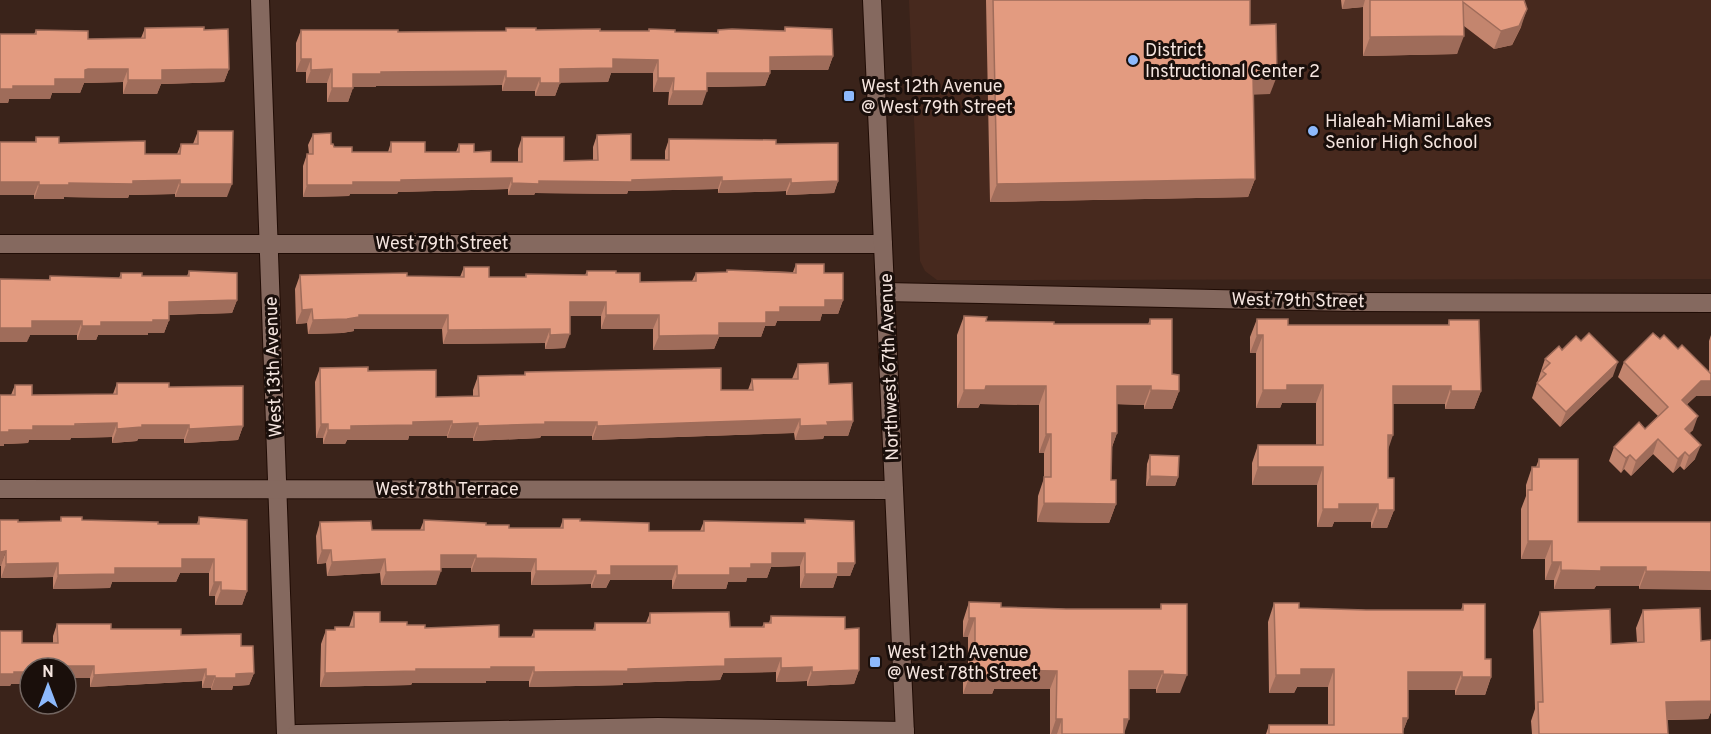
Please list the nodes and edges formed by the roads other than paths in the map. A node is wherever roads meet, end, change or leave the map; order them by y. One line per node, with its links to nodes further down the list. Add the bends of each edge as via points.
1 (260, 0): 4 (street, West 13th Avenue)
2 (873, 0): 5 (street, Northwest 67th Avenue)
3 (0, 243): 4 (street, West 79th Street)
4 (268, 243): 5 (street, West 79th Street); 9 (street, West 13th Avenue)
5 (883, 244): 6 (street, Northwest 67th Avenue)
6 (885, 292): 7 (street, West 79th Street, via 1353,302); 10 (street, Northwest 67th Avenue)
7 (1711, 303)
8 (0, 489): 9 (street, West 78th Terrace)
9 (277, 489): 10 (street, West 78th Terrace); 13 (street, West 13th Avenue)
10 (894, 490): 12 (street, Northwest 67th Avenue)
11 (658, 731): 12 (street); 14 (street)
12 (905, 733)
13 (286, 734)
14 (296, 734)

